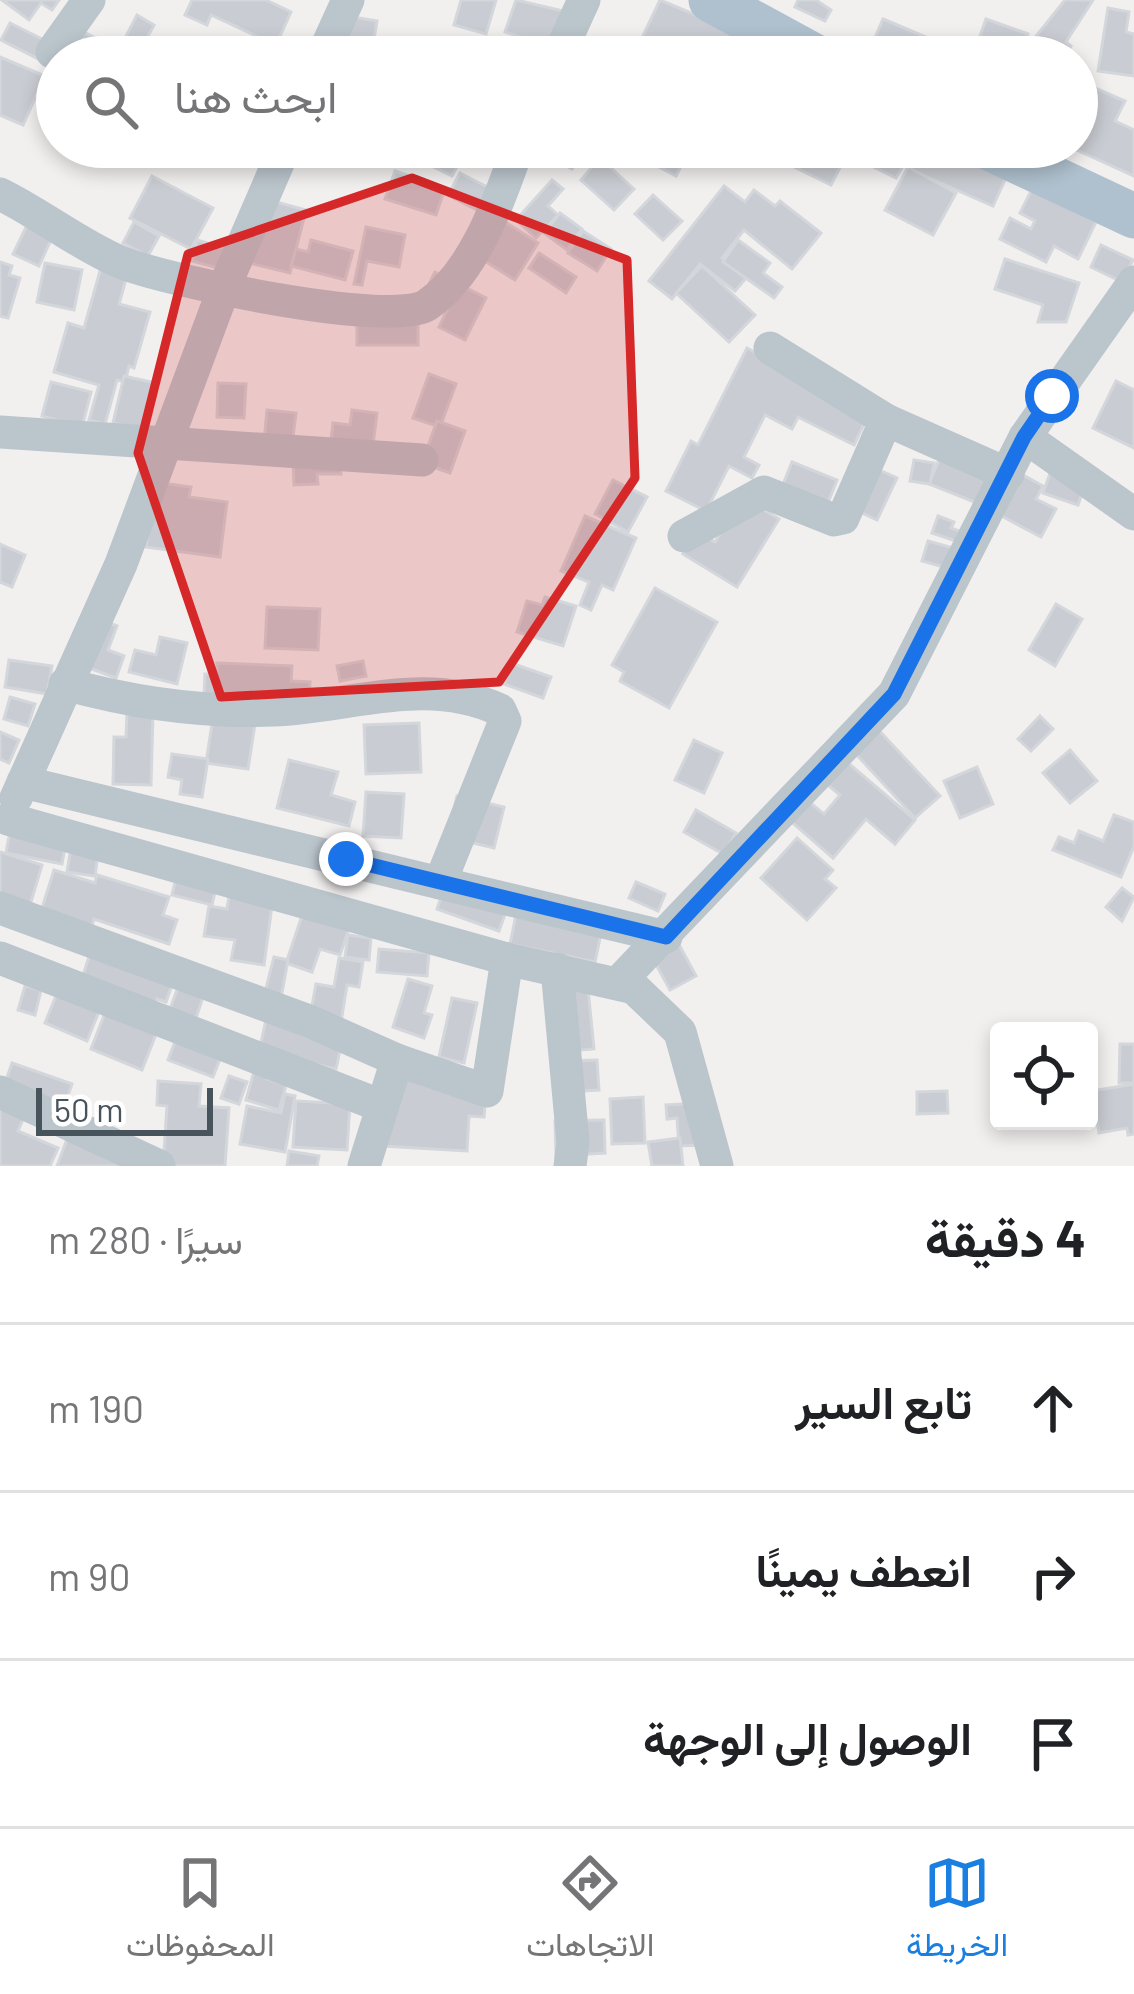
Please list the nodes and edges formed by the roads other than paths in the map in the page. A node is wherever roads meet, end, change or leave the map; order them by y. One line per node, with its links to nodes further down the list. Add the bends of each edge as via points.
1 (88, 0): 5 (street)
2 (348, 0): 6 (street)
3 (584, 0): 7 (street)
4 (711, 0): 8 (main road)
5 (63, 36)
6 (332, 36)
7 (568, 36)
8 (777, 36)
9 (276, 168): 15 (street)
10 (510, 168): 15 (street, via 487,226 425,307 367,310)
11 (1032, 168): 13 (main road)
12 (0, 194): 15 (street, via 115,260)
13 (1134, 216)
14 (1134, 281): 19 (street)
15 (224, 288): 20 (street)
16 (770, 348): 17 (street)
17 (886, 420): 22 (street); 24 (street, via 843,518 764,492)
18 (0, 432): 20 (street)
19 (1024, 437): 22 (street); 23 (street)
20 (166, 442): 21 (street); 25 (street)
21 (422, 460)
22 (1008, 474): 30 (street, via 894,694)
23 (1134, 514)
24 (683, 536)
25 (65, 684): 26 (street); 28 (street, via 206,709 278,710 410,692 471,698 500,710 502,732)
26 (23, 782): 27 (street); 28 (street)
27 (4, 829): 32 (street)
28 (440, 883): 30 (street)
29 (0, 908): 35 (street)
30 (666, 937): 34 (street)
31 (0, 958): 37 (street)
32 (507, 959): 33 (street); 35 (street, via 487,1090)
33 (557, 969): 34 (street); 40 (street)
34 (618, 983): 41 (street, via 657,1005 680,1032)
35 (398, 1060): 37 (street)
36 (0, 1092): 38 (street)
37 (379, 1105): 39 (street)
38 (159, 1166)
39 (364, 1166)
40 (570, 1166)
41 (717, 1166)

